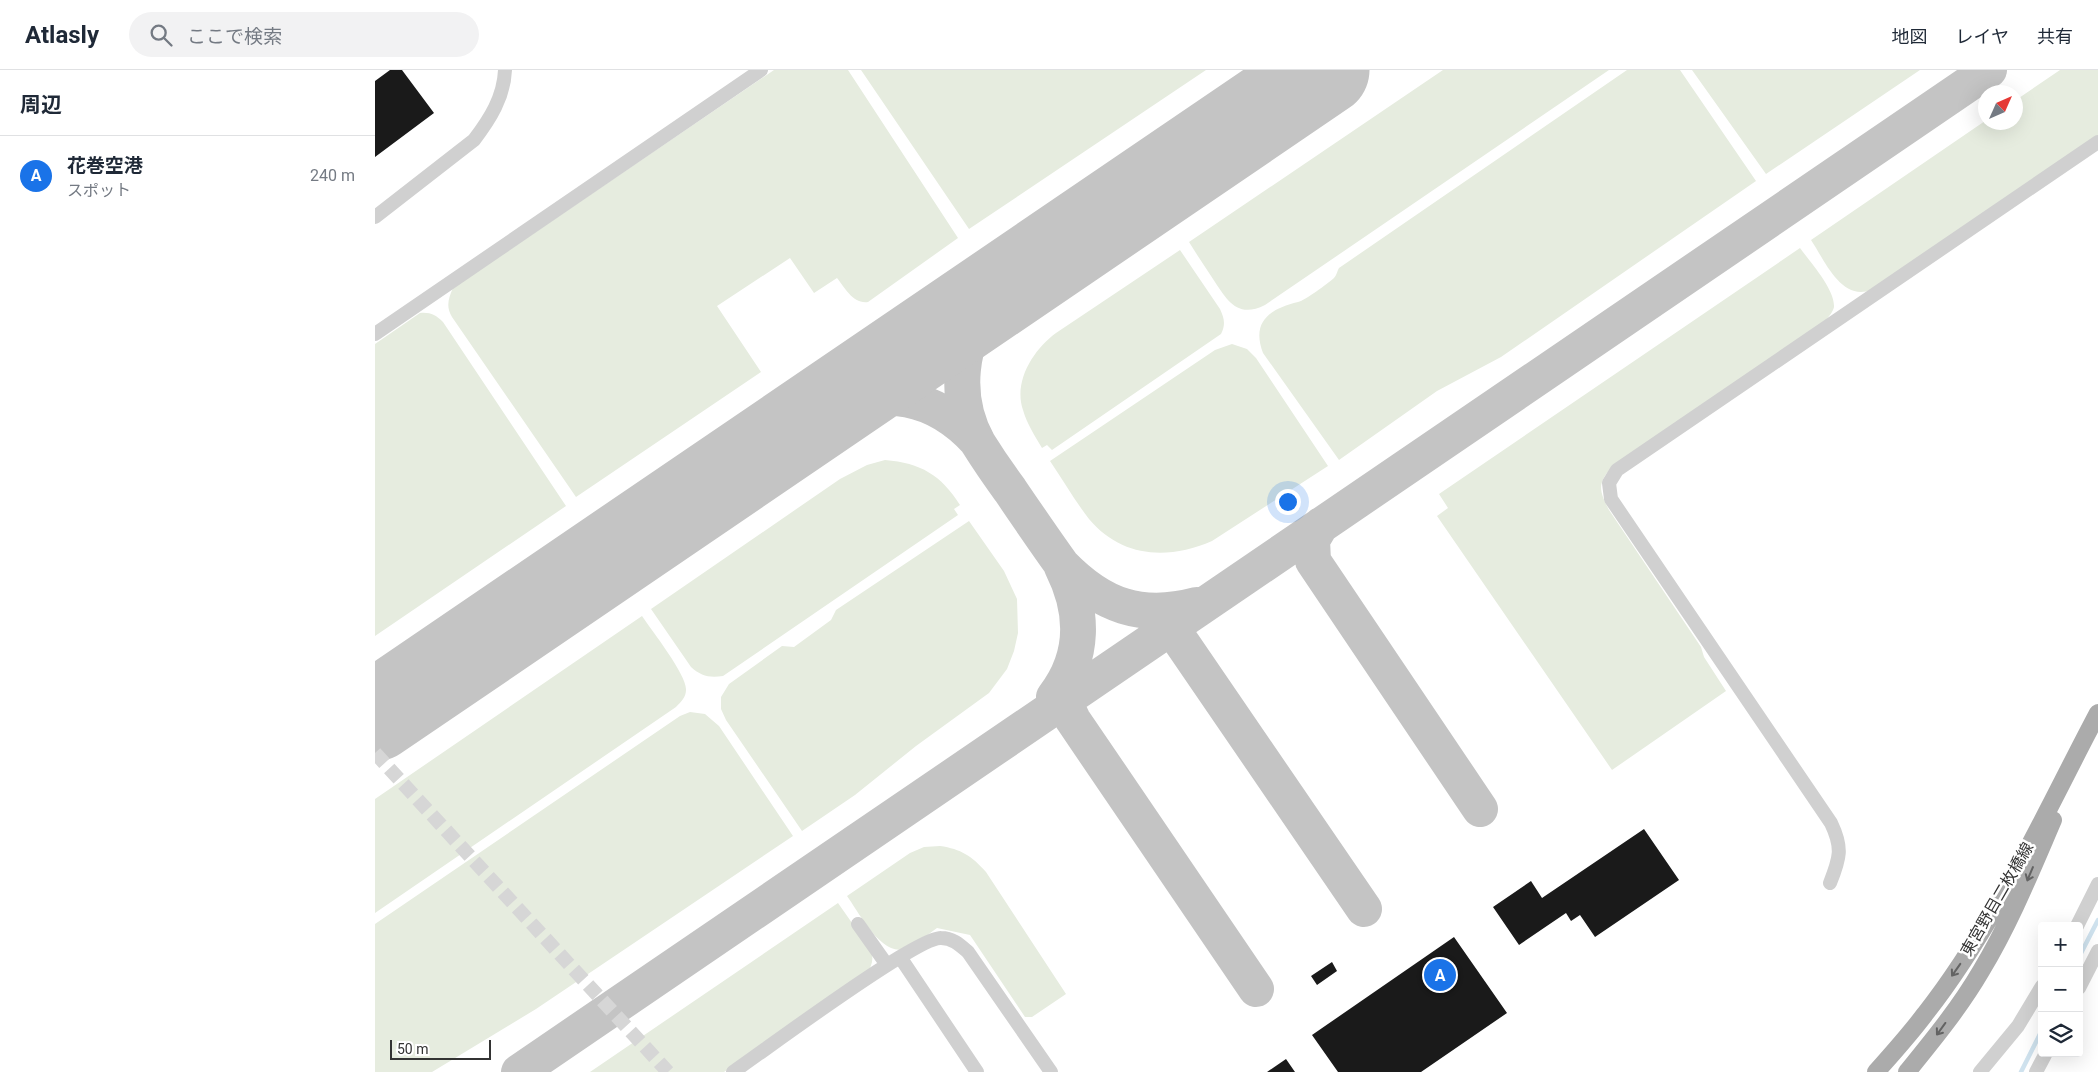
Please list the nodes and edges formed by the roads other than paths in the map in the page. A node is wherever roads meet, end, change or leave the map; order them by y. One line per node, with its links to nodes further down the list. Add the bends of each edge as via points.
1 (505, 70): 4 (street, via 505,81 497,104 474,140)
2 (761, 70): 5 (street)
3 (2098, 142): 7 (street, via 1617,470 1609,483 1611,499 1831,823 1840,856)
4 (375, 217)
5 (375, 334)
6 (2098, 715): 20 (main road, 東宮野目二枚橋線, one-way to 20, via 1966,955 1926,1013); 21 (main road, 東宮野目二枚橋線, one-way to 21, via 2022,892 1981,971)
7 (1830, 883)
8 (2098, 884): 9 (street)
9 (2079, 922)
10 (858, 924): 13 (street)
11 (2098, 951): 14 (street)
12 (900, 957): 13 (street); 18 (street); 19 (street, via 929,940 955,941 968,952)
13 (887, 965): 17 (street)
14 (2083, 980)
15 (2038, 993): 22 (street, via 2018,1026)
16 (2044, 1057): 23 (street)
17 (733, 1072)
18 (977, 1072)
19 (1051, 1072)
20 (1876, 1072)
21 (1907, 1072)
22 (1980, 1072)
23 (2036, 1072)

